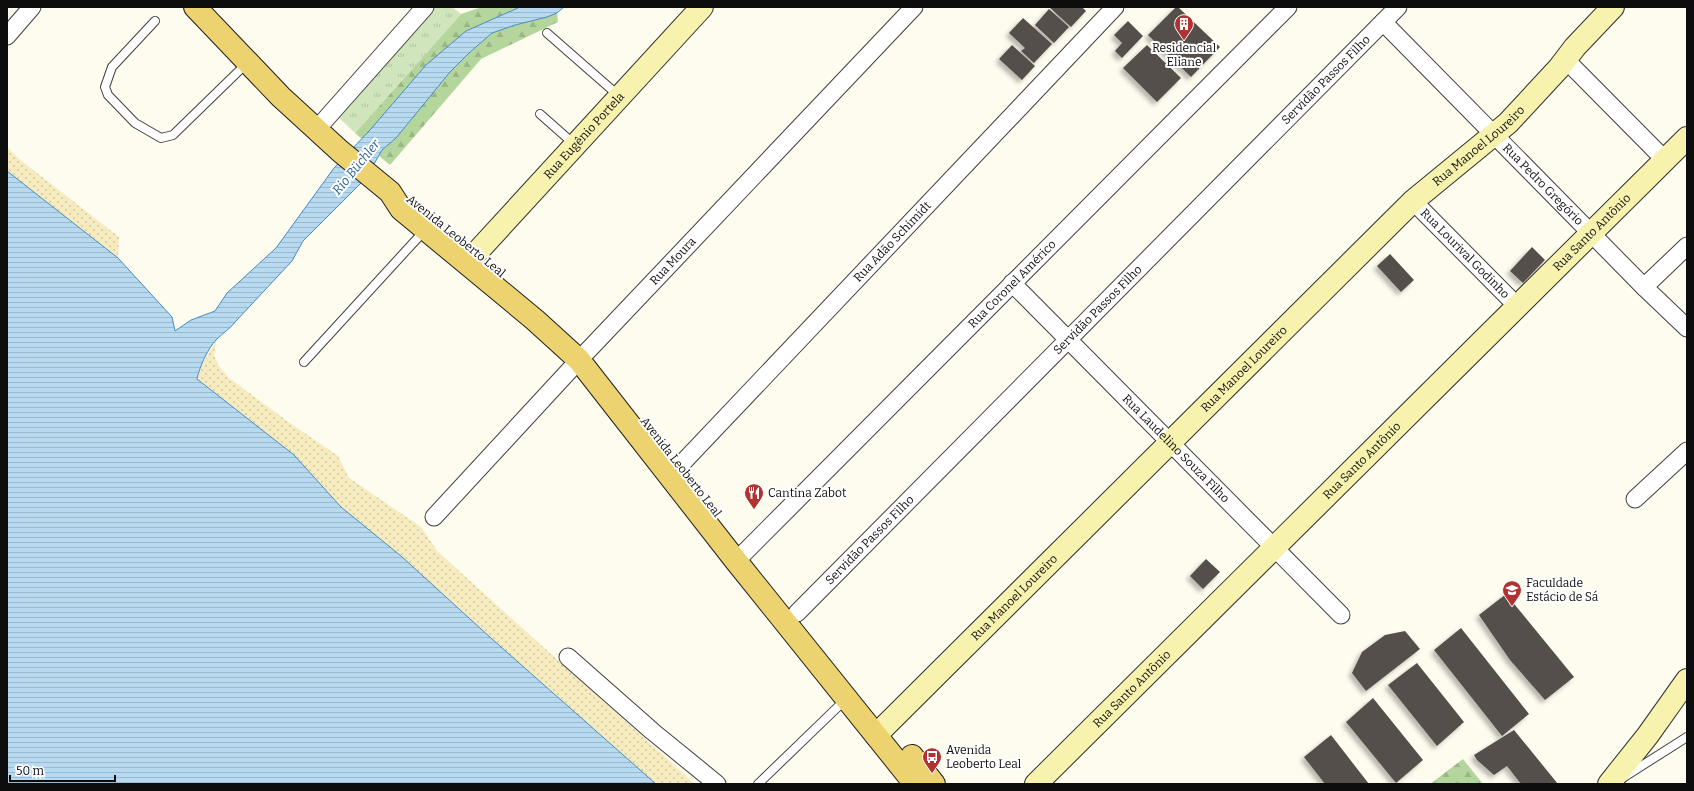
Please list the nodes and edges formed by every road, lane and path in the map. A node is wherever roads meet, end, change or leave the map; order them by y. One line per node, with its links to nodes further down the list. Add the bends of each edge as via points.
1 (32, 7): 13 (street)
2 (195, 7): 15 (main road)
3 (425, 7): 18 (street)
4 (702, 7): 16 (street, Rua Eugênio Portela)
5 (914, 7): 34 (street, Rua Moura)
6 (1115, 7): 38 (street, Rua Adão Schimidt)
7 (1288, 7): 29 (street, Rua Coronel Américo)
8 (1398, 7): 11 (street, Servidão Passos Filho)
9 (1613, 7): 14 (street, Rua Manoel Loureiro)
10 (155, 21): 15 (lane, via 112,67 105,87 108,95 134,123 161,138 173,134)
11 (1383, 22): 19 (street, Rua Pedro Gregório); 33 (street, Servidão Passos Filho)
12 (547, 32): 16 (lane)
13 (7, 36)
14 (1565, 59): 19 (street, Rua Manoel Loureiro, via 1508,123); 22 (street)
15 (247, 63): 18 (main road)
16 (620, 96): 21 (street, Rua Eugênio Portela)
17 (540, 114): 21 (lane)
18 (316, 130): 23 (main road)
19 (1494, 135): 24 (street, Rua Manoel Loureiro); 26 (street, Rua Pedro Gregório)
20 (1687, 138): 22 (street, Rua Santo Antônio)
21 (575, 145): 28 (street, Rua Eugênio Portela)
22 (1665, 160): 26 (street, Rua Santo Antônio)
23 (383, 187): 25 (main road, Avenida Leoberto Leal, via 401,209); 28 (main road, Avenida Leoberto Leal, via 404,194)
24 (1413, 201): 31 (street, Rua Lourival Godinho); 36 (street, Rua Manoel Loureiro)
25 (426, 229): 28 (main road, Avenida Leoberto Leal); 35 (lane)
26 (1591, 233): 30 (street, Rua Pedro Gregório); 31 (street, Rua Santo Antônio)
27 (1687, 246): 30 (street)
28 (471, 258): 34 (main road, Avenida Leoberto Leal, via 548,312)
29 (1012, 283): 33 (street, Rua Laudelino Souza Filho); 42 (street, Rua Coronel Américo)
30 (1644, 288): 32 (street, Rua Pedro Gregório)
31 (1517, 306): 41 (street, Rua Santo Antônio)
32 (1687, 328)
33 (1069, 339): 36 (street, Rua Laudelino Souza Filho); 43 (street, Servidão Passos Filho)
34 (584, 355): 38 (main road, Avenida Leoberto Leal); 40 (street, Rua Moura)
35 (304, 362)
36 (1170, 442): 41 (street, Rua Laudelino Souza Filho); 48 (street, Rua Manoel Loureiro)
37 (1687, 451): 39 (street)
38 (675, 471): 42 (main road, Avenida Leoberto Leal)
39 (1634, 499)
40 (434, 518)
41 (1274, 547): 44 (street, Rua Laudelino Souza Filho); 54 (street, Rua Santo Antônio)
42 (741, 556): 43 (main road, Avenida Leoberto Leal); 47 (main road, Avenida Leoberto Leal)
43 (797, 613): 48 (main road, Avenida Leoberto Leal)
44 (1341, 614)
45 (568, 657): 50 (street)
46 (1687, 680): 55 (street)
47 (847, 698): 48 (main road, Avenida Leoberto Leal); 51 (lane)
48 (881, 730): 52 (main road, Avenida Leoberto Leal); 53 (main road, Avenida Leoberto Leal)
49 (1687, 737): 56 (lane)
50 (717, 784)
51 (758, 784)
52 (916, 784)
53 (934, 784)
54 (1036, 784)
55 (1609, 784)
56 (1614, 784)

